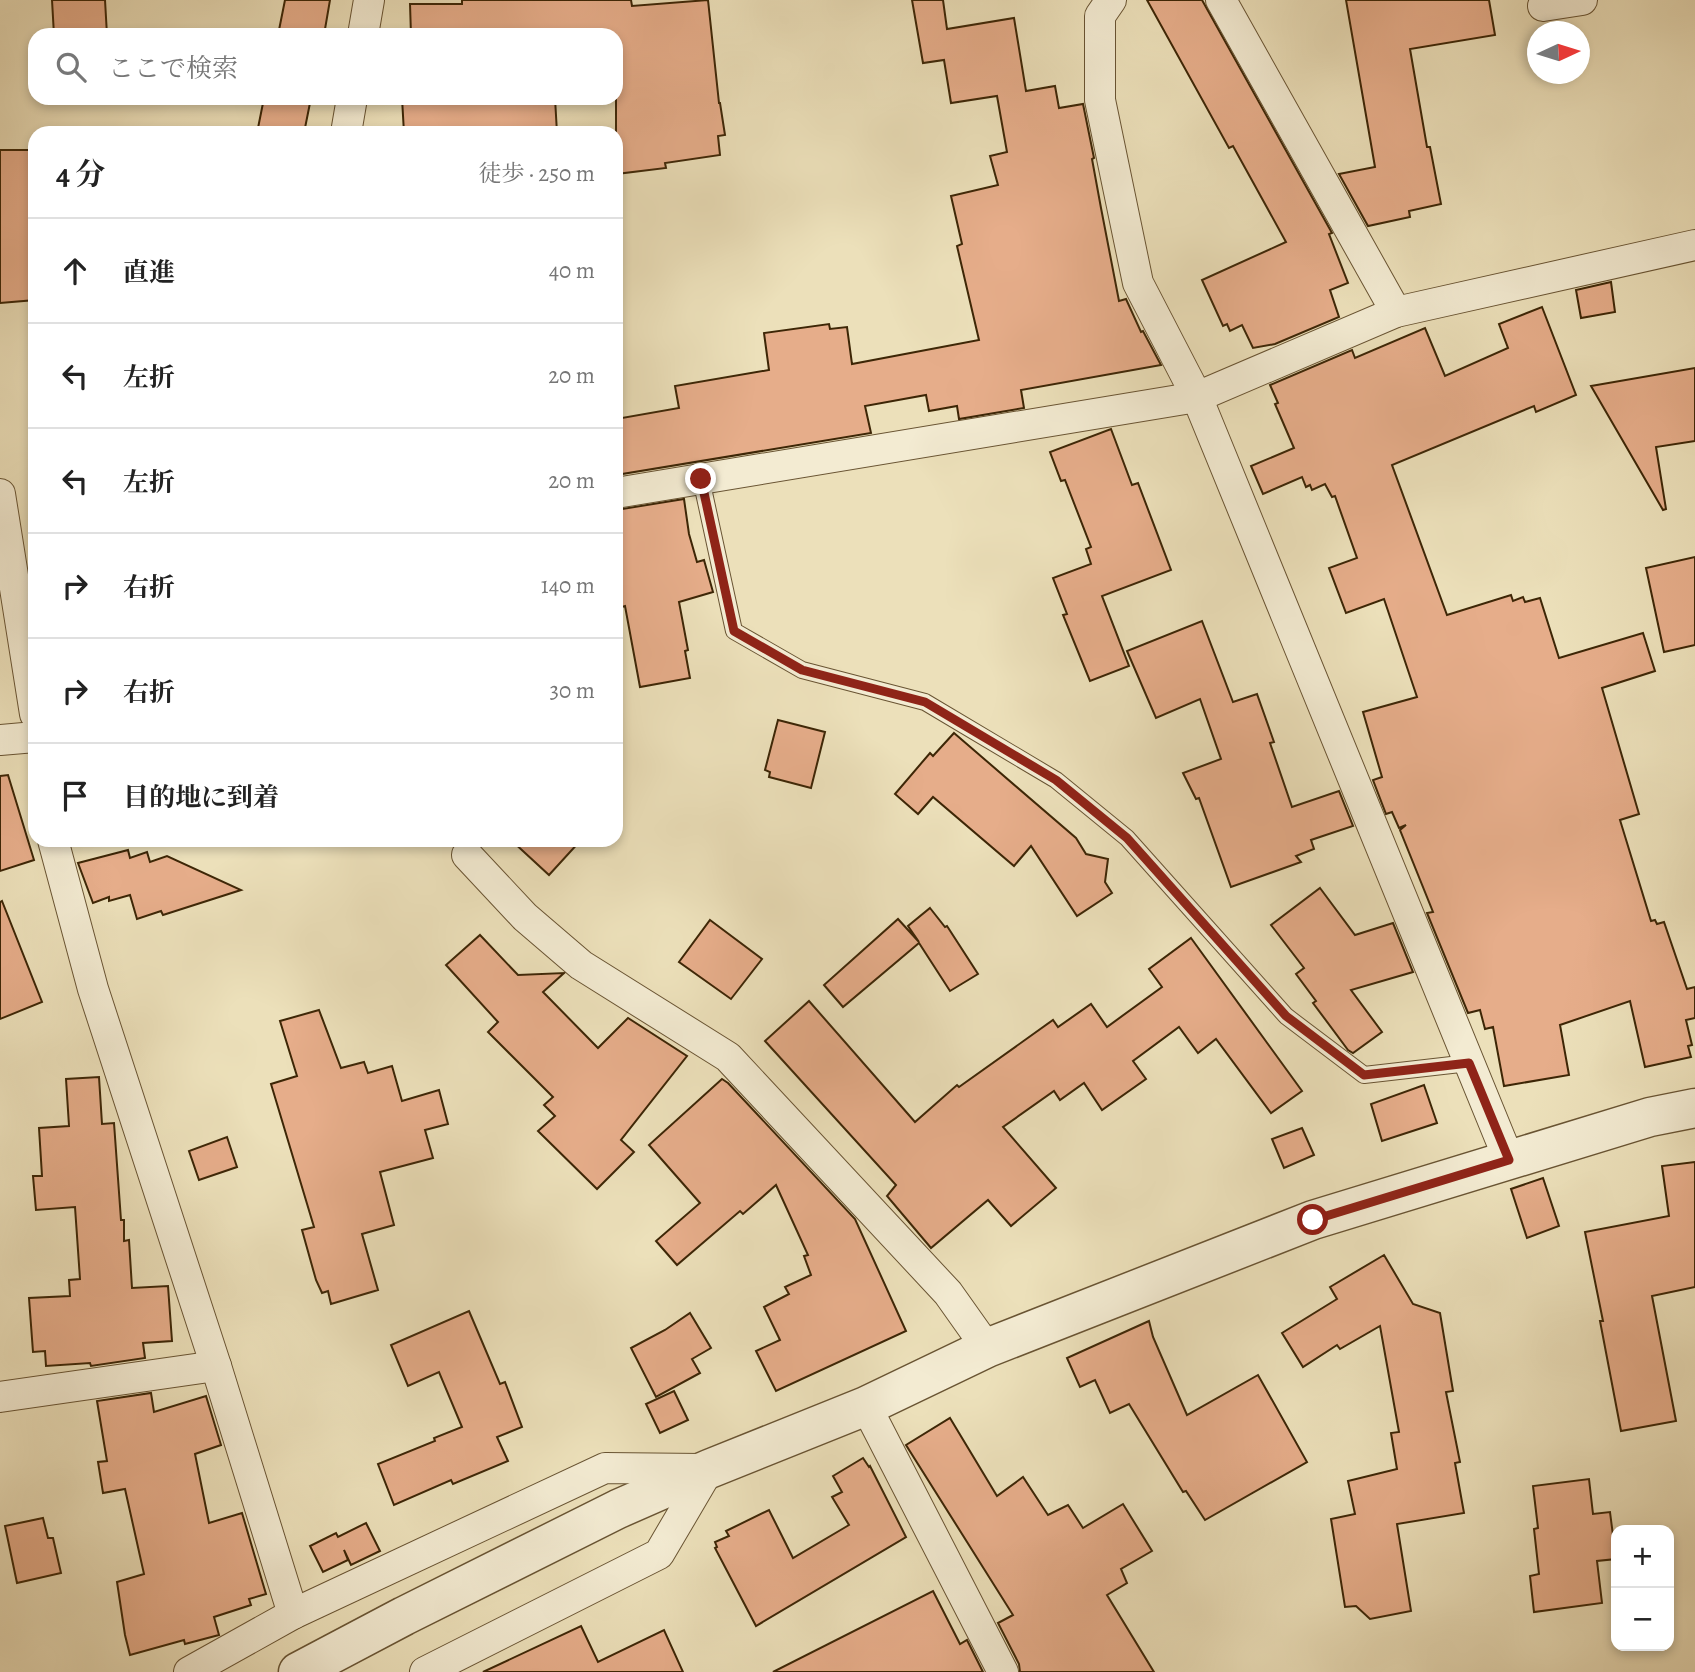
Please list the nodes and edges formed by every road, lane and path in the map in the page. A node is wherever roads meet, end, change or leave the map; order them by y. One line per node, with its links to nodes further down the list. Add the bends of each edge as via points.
1 (369, 0): 6 (street)
2 (1111, 0): 11 (street, via 1100,16 1100,100 1138,283)
3 (1221, 0): 10 (street)
4 (1582, 0): 5 (street)
5 (1543, 6)
6 (364, 28)
7 (351, 105): 8 (street)
8 (347, 126)
9 (1695, 246): 10 (street)
10 (1396, 312): 11 (street)
11 (1197, 397): 12 (street); 20 (street)
12 (701, 479): 13 (street); 20 (lane, via 734,631 802,670 925,702 1056,780 1127,838 1286,1016 1364,1075)
13 (623, 492)
14 (0, 494): 15 (street)
15 (28, 660)
16 (28, 738): 17 (street)
17 (0, 740)
18 (55, 847): 24 (street, via 93,989)
19 (467, 855): 23 (street, via 525,917 581,965 728,1057 948,1293)
20 (1469, 1063): 22 (street)
21 (1695, 1108): 22 (street)
22 (1509, 1160): 23 (street, via 1313,1220)
23 (987, 1348): 26 (street)
24 (216, 1366): 25 (street); 28 (street)
25 (0, 1397)
26 (866, 1406): 27 (street); 32 (street)
27 (709, 1469): 28 (street, via 605,1468); 30 (street, via 618,1509); 31 (street, via 659,1554)
28 (293, 1614): 29 (street)
29 (189, 1672)
30 (298, 1672)
31 (425, 1672)
32 (1003, 1672)

